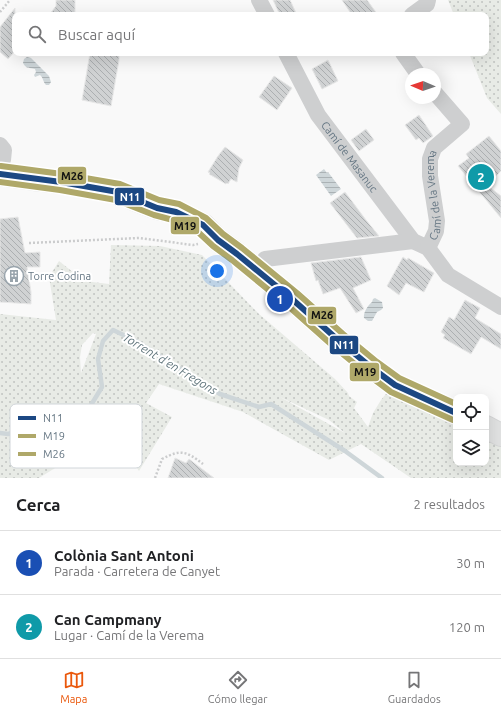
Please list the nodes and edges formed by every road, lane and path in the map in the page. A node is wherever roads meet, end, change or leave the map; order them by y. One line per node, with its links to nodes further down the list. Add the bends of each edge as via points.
1 (10, 0): 4 (path)
2 (259, 0): 5 (street)
3 (428, 0): 6 (street, via 427,4)
4 (0, 12)
5 (265, 12)
6 (416, 12)
7 (288, 56): 13 (street, Camí de Masanuc, via 318,115)
8 (405, 56): 9 (street)
9 (414, 68)
10 (441, 100): 15 (street, Camí de la Verema, via 462,124 434,148 430,160 437,221 436,232)
11 (1, 160): 12 (street, via 13,170 39,173 61,182 118,192 157,208 176,212); 16 (street, via 135,185 159,192 219,222)
12 (210, 232): 14 (path, via 193,246 139,238); 16 (street, via 216,228 258,261); 19 (street, via 395,385)
13 (413, 241): 15 (street, Camí de Masanuc); 16 (street)
14 (29, 243)
15 (428, 248): 17 (street, via 448,275)
16 (265, 259): 18 (street, via 362,343 409,375)
17 (501, 307)
18 (453, 396)
19 (453, 412)
20 (489, 412): 21 (street)
21 (501, 418)
22 (489, 429): 23 (street)
23 (501, 435)
24 (203, 464): 25 (path, via 184,452 173,453 162,459)
25 (155, 478)

